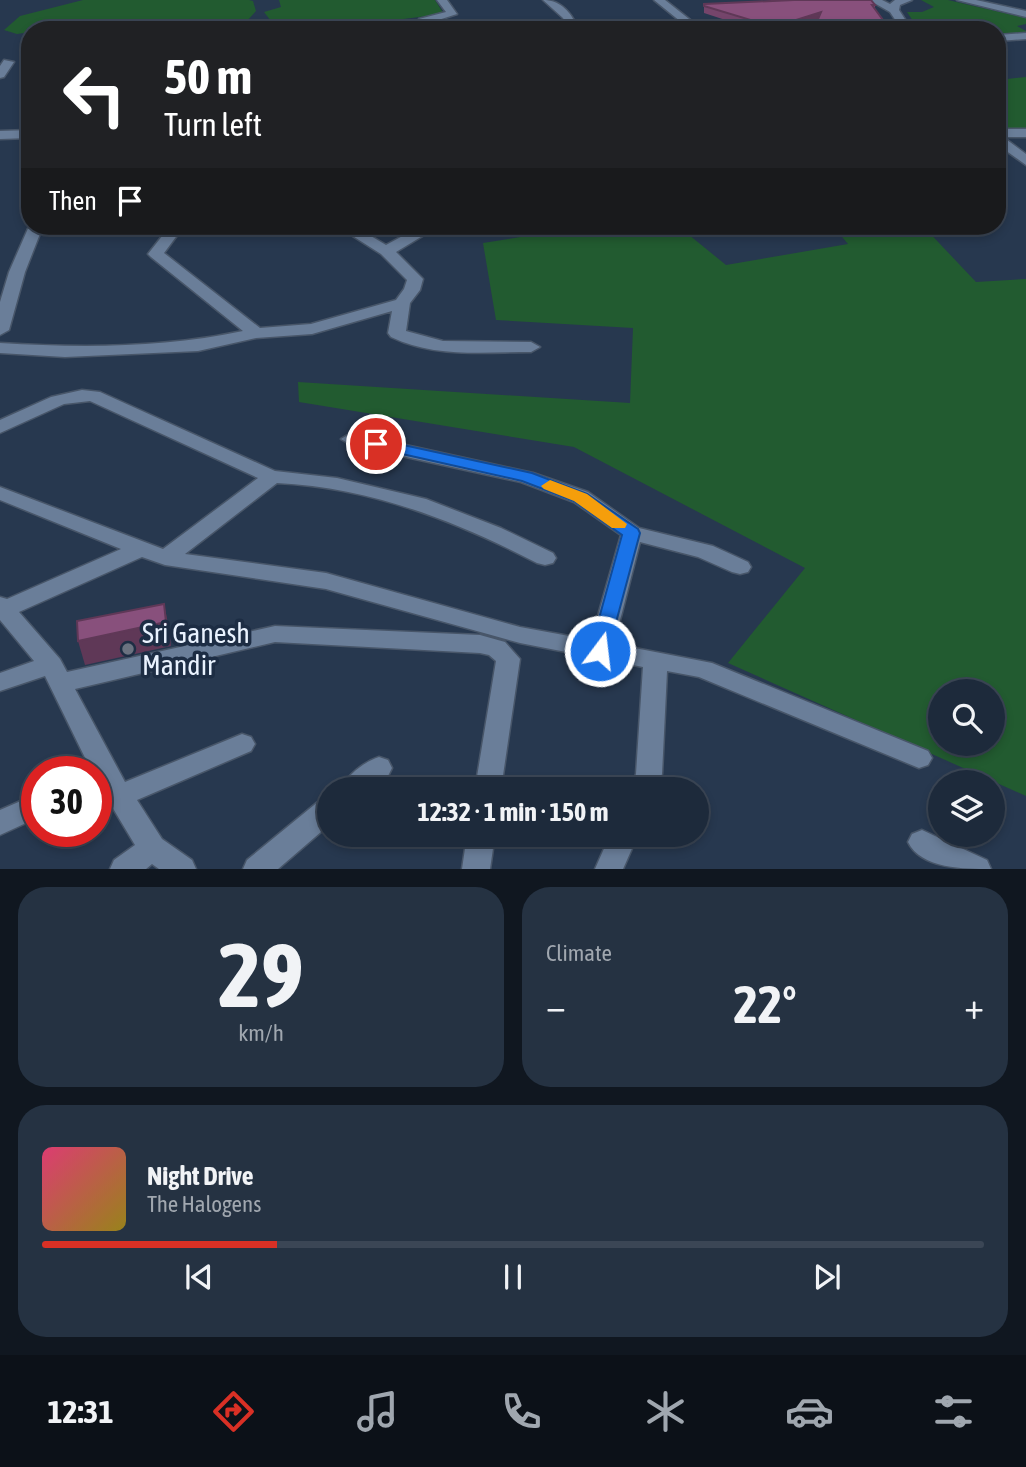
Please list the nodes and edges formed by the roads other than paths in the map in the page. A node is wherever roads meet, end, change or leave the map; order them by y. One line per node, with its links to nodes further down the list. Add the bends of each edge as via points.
1 (442, 0): 9 (street, via 452,15)
2 (548, 0): 10 (street)
3 (659, 0): 11 (street)
4 (874, 0): 7 (street)
5 (907, 0): 7 (street, via 895,3)
6 (962, 0): 8 (street)
7 (894, 10): 12 (street)
8 (1026, 14)
9 (422, 21)
10 (570, 21)
11 (686, 21)
12 (901, 21)
13 (1026, 36): 14 (street)
14 (1006, 37)
15 (8, 62): 16 (street)
16 (0, 75)
17 (1006, 133): 18 (street)
18 (1026, 133)
19 (21, 134): 20 (street)
20 (0, 135)
21 (1006, 145): 22 (street)
22 (1026, 161)
23 (32, 235): 29 (street)
24 (170, 235): 30 (street, via 156,254)
25 (359, 235): 27 (street)
26 (415, 235): 27 (street)
27 (386, 251): 28 (street, via 415,278)
28 (402, 303): 30 (street, via 312,329); 31 (street, via 397,333 409,341)
29 (0, 330)
30 (256, 334): 32 (street, via 198,346 65,352)
31 (531, 347)
32 (0, 348)
33 (0, 427): 35 (street, via 83,394)
34 (352, 439): 37 (street, via 526,477 580,497)
35 (272, 477): 39 (street); 40 (street, via 366,489 433,506)
36 (0, 493): 38 (street)
37 (632, 533): 41 (street, via 705,551); 43 (street)
38 (138, 550): 39 (street); 42 (street)
39 (165, 558): 43 (street, via 326,581 520,635)
40 (545, 558)
41 (740, 566)
42 (2, 608): 45 (street)
43 (600, 651): 44 (street)
44 (655, 661): 49 (street, via 704,669); 53 (street)
45 (55, 674): 46 (street); 48 (street); 52 (street, via 275,634 497,648 508,659)
46 (0, 682)
47 (242, 744): 55 (street)
48 (93, 756)
49 (919, 758)
50 (379, 768): 51 (street)
51 (368, 777)
52 (490, 777)
53 (648, 777)
54 (112, 785): 55 (street)
55 (122, 795): 62 (street)
56 (21, 813): 58 (street)
57 (317, 819): 65 (street)
58 (0, 823)
59 (922, 842): 68 (street)
60 (479, 847): 66 (street)
61 (619, 847): 67 (street)
62 (152, 848): 63 (street); 64 (street)
63 (124, 869)
64 (181, 869)
65 (257, 869)
66 (476, 869)
67 (609, 869)
68 (977, 869)

